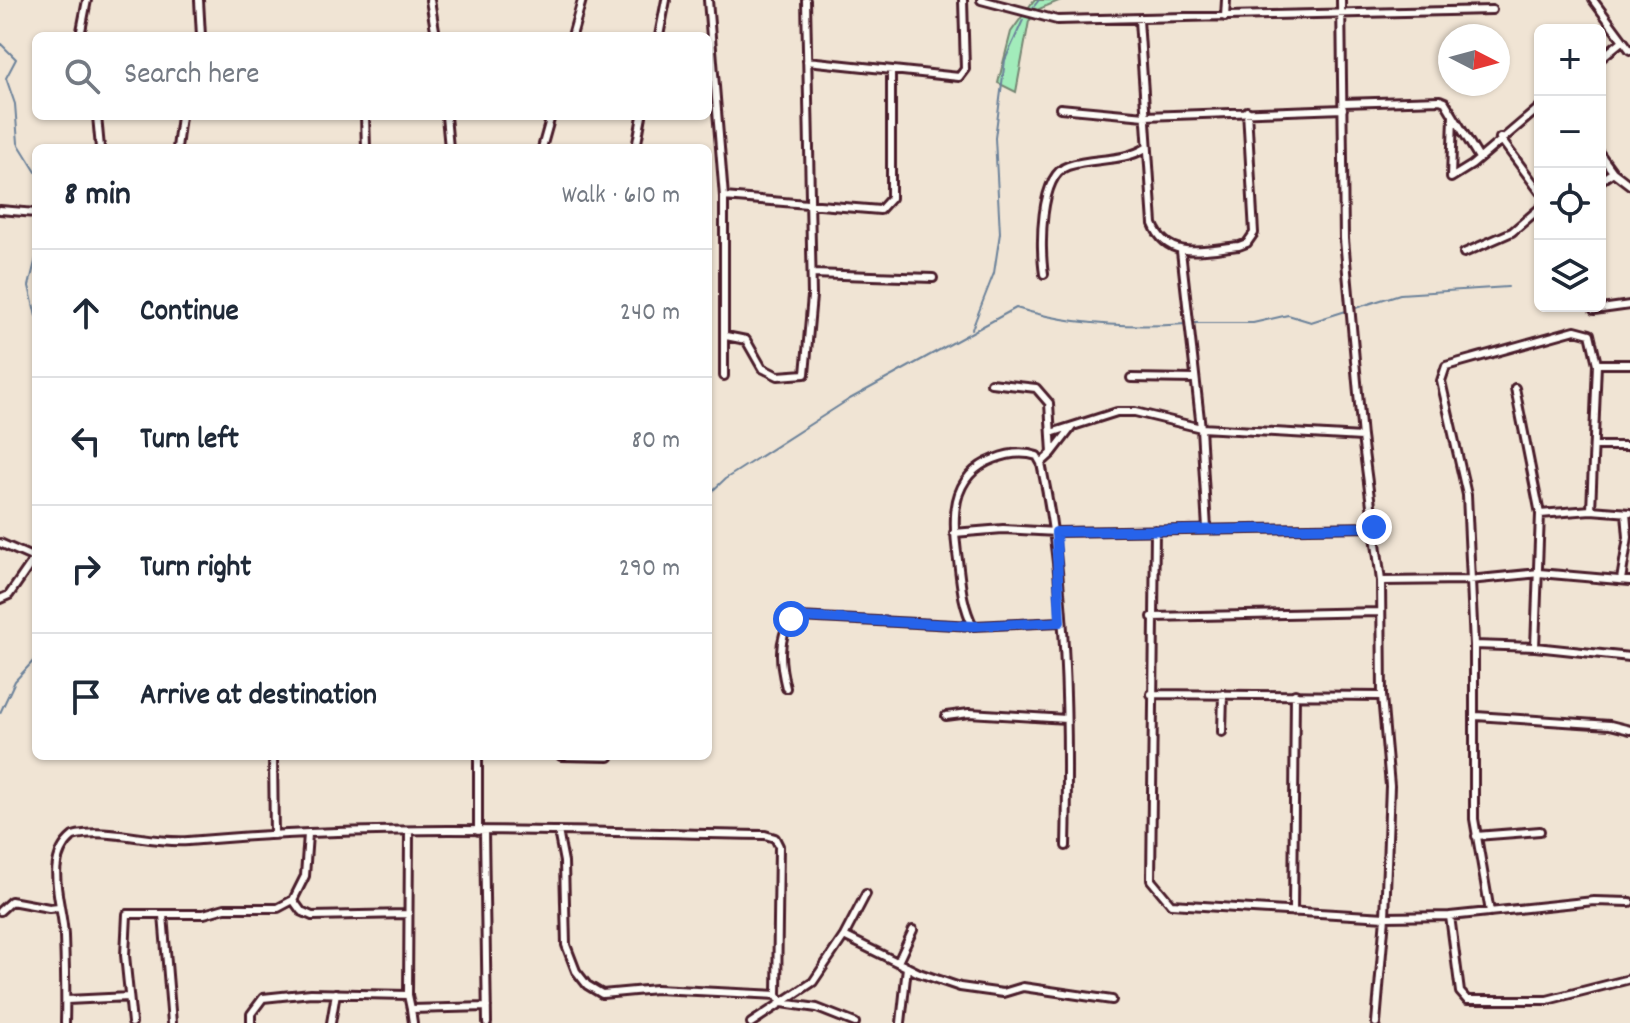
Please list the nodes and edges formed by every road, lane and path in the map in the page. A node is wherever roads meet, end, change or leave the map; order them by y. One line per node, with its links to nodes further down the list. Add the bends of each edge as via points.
1 (87, 0): 19 (street)
2 (199, 0): 20 (street)
3 (430, 0): 21 (street)
4 (582, 0): 22 (street)
5 (666, 0): 23 (street)
6 (708, 0): 24 (street)
7 (806, 0): 29 (street)
8 (963, 0): 30 (street, via 963,74)
9 (981, 0): 18 (street, via 1057,20)
10 (1226, 0): 17 (street)
11 (1341, 0): 16 (street)
12 (1466, 0): 14 (street)
13 (1593, 0): 25 (street)
14 (1466, 10): 15 (street); 16 (street)
15 (1492, 10)
16 (1340, 12): 17 (street); 31 (street)
17 (1225, 17): 18 (street)
18 (1139, 20): 35 (street)
19 (81, 32)
20 (201, 32)
21 (435, 32)
22 (573, 32)
23 (660, 32)
24 (711, 32)
25 (1622, 41): 27 (street); 28 (street)
26 (712, 49): 57 (street)
27 (1630, 50)
28 (1606, 54)
29 (807, 61): 30 (street); 58 (street)
30 (891, 70): 58 (street, via 891,198 886,208)
31 (1343, 106): 33 (street); 36 (street, via 1440,100); 80 (street, via 1344,239)
32 (1060, 108): 35 (street)
33 (1247, 111): 35 (street); 62 (street, via 1254,233 1239,246)
34 (1534, 112): 43 (street)
35 (1145, 116): 50 (street)
36 (1453, 116): 51 (street); 51 (street, via 1449,177)
37 (97, 120): 44 (street)
38 (180, 120): 45 (street)
39 (365, 120): 46 (street)
40 (446, 120): 47 (street)
41 (550, 120): 48 (street)
42 (641, 120): 49 (street)
43 (1500, 138): 51 (street); 55 (street)
44 (100, 144)
45 (178, 144)
46 (366, 144)
47 (449, 144)
48 (543, 144)
49 (637, 144)
50 (1146, 148): 62 (street, via 1153,224 1159,240); 65 (street, via 1132,156 1069,165 1055,177 1043,227)
51 (1479, 158)
52 (1606, 162): 53 (street)
53 (1613, 172): 54 (street); 56 (street)
54 (1606, 177)
55 (1534, 184)
56 (1630, 185)
57 (724, 197): 58 (street); 69 (street)
58 (811, 206): 64 (street)
59 (0, 210): 60 (street)
60 (32, 213)
61 (1534, 213): 63 (street, via 1512,232)
62 (1181, 251): 74 (street)
63 (1464, 253)
64 (812, 274): 66 (street); 69 (street, via 805,374 772,374 756,362 746,340)
65 (1044, 274)
66 (933, 278)
67 (1630, 305): 68 (street)
68 (1606, 308)
69 (726, 336): 72 (street)
70 (1597, 364): 71 (street); 81 (street); 97 (street, via 1590,334 1575,330 1446,366 1442,373 1467,495)
71 (1630, 364)
72 (724, 376)
73 (1131, 378): 74 (street)
74 (1195, 379): 78 (street)
75 (991, 383): 79 (street, via 1043,392)
76 (1515, 388): 87 (street)
77 (1072, 427): 78 (street, via 1117,412 1135,412); 79 (street); 83 (street)
78 (1201, 428): 80 (street); 89 (street)
79 (1051, 433): 83 (street)
80 (1362, 437): 88 (street)
81 (1596, 446): 82 (street); 85 (street)
82 (1630, 446)
83 (1052, 453): 84 (street)
84 (1041, 463): 91 (street); 92 (street, via 1037,456 1009,454 971,473 954,503)
85 (1591, 510): 86 (street); 87 (street)
86 (1628, 513): 98 (street)
87 (1540, 514): 96 (street)
88 (1374, 527): 89 (street); 99 (street)
89 (1207, 529): 90 (street)
90 (1155, 530): 91 (street); 103 (street)
91 (1056, 532): 92 (street); 104 (street)
92 (954, 533): 105 (street, via 961,599)
93 (0, 543): 94 (street)
94 (32, 556)
95 (32, 561): 101 (street, via 9,595)
96 (1539, 573): 97 (street); 98 (street); 107 (street)
97 (1469, 580): 99 (street); 106 (street)
98 (1621, 580): 100 (street)
99 (1381, 581): 102 (street)
100 (1630, 581)
101 (0, 599)
102 (1379, 612): 103 (street); 113 (street)
103 (1152, 617): 110 (street)
104 (1060, 622): 105 (street); 116 (street)
105 (974, 626): 109 (street, via 791,619 783,636)
106 (1474, 645): 107 (street); 115 (street)
107 (1535, 647): 108 (street)
108 (1630, 657)
109 (786, 688)
110 (1151, 694): 111 (street); 134 (street, via 1151,880 1175,906)
111 (1223, 694): 112 (street); 118 (street)
112 (1295, 694): 113 (street); 134 (street)
113 (1382, 696): 139 (street, via 1390,786)
114 (946, 716): 116 (street)
115 (1476, 716): 117 (street); 127 (street)
116 (1066, 719): 128 (street)
117 (1630, 730)
118 (1222, 732)
119 (273, 760): 126 (street)
120 (478, 760): 121 (street)
121 (481, 831): 122 (street); 124 (street); 152 (street)
122 (558, 831): 147 (street, via 566,945 587,985 602,994 656,989); 147 (street, via 775,838)
123 (1540, 831): 127 (street)
124 (409, 832): 125 (street); 136 (street)
125 (308, 834): 126 (street); 130 (street, via 307,870)
126 (274, 835): 132 (street, via 185,841 73,836 58,859)
127 (1476, 836): 135 (street)
128 (1066, 846)
129 (866, 894): 141 (street)
130 (293, 900): 136 (street, via 312,916); 137 (street, via 261,910)
131 (1630, 902): 135 (street)
132 (59, 907): 133 (street, via 11,901); 149 (street)
133 (0, 911)
134 (1293, 912): 139 (street)
135 (1490, 912): 138 (street)
136 (407, 914): 146 (street)
137 (163, 915): 148 (street, via 127,914); 156 (street)
138 (1450, 916): 139 (street); 144 (street, via 1460,992 1467,1000 1547,1000)
139 (1385, 917): 164 (street)
140 (913, 930): 142 (street)
141 (844, 936): 142 (street); 151 (street, via 813,982)
142 (898, 962): 143 (street)
143 (907, 967): 150 (street, via 960,987 1003,993 1023,987); 163 (street)
144 (1630, 979)
145 (336, 993): 146 (street); 157 (street, via 263,998); 158 (street)
146 (408, 995): 153 (street)
147 (777, 995): 151 (street)
148 (129, 997): 149 (street); 155 (street)
149 (67, 1000): 154 (street)
150 (1112, 1000)
151 (782, 1003): 161 (street); 162 (street, via 817,1008)
152 (487, 1007): 153 (street); 160 (street)
153 (411, 1009): 159 (street)
154 (65, 1023)
155 (132, 1023)
156 (172, 1023)
157 (251, 1023)
158 (331, 1023)
159 (413, 1023)
160 (487, 1023)
161 (751, 1023)
162 (855, 1023)
163 (901, 1023)
164 (1376, 1023)

